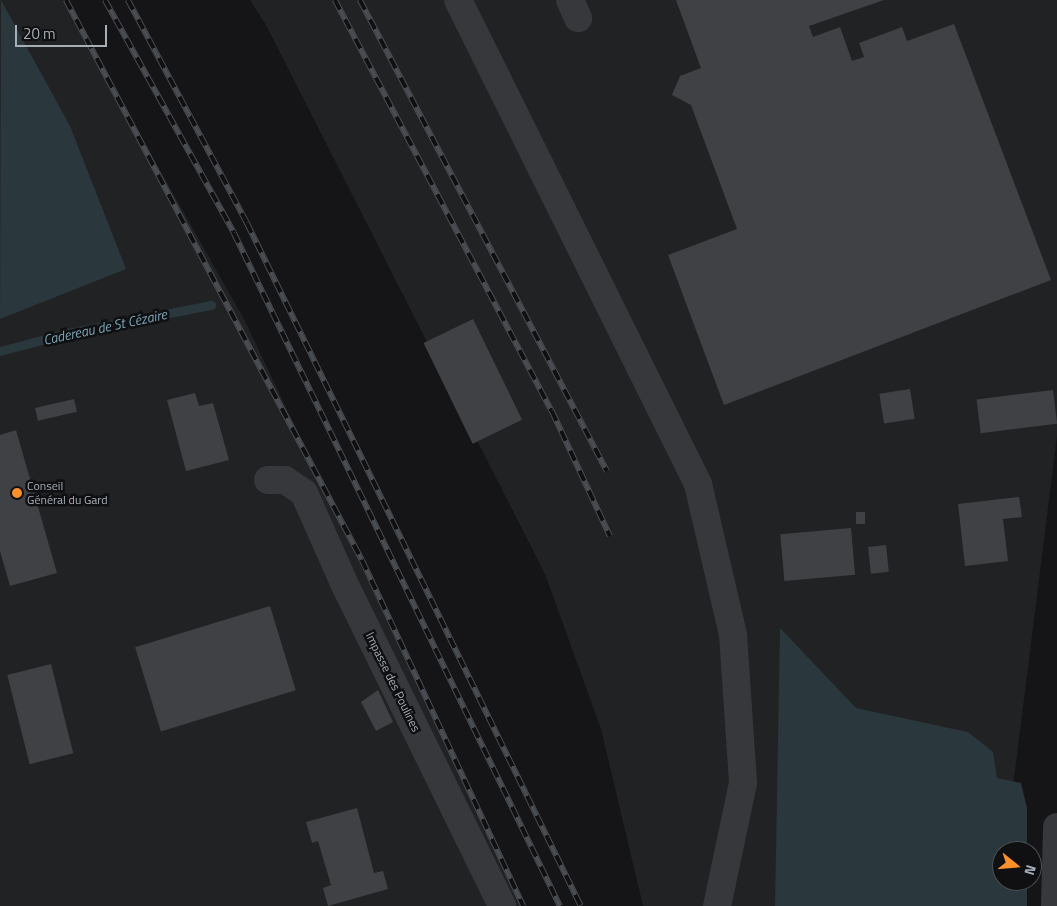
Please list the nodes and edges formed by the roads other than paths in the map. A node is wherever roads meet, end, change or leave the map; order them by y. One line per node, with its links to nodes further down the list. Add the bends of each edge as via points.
1 (458, 0): 6 (street, via 698,484 733,635 743,783)
2 (268, 480): 5 (street, Impasse des Poulines, via 285,480 304,493 344,583)
3 (1057, 828): 4 (street)
4 (1053, 901)
5 (502, 906)
6 (717, 906)

